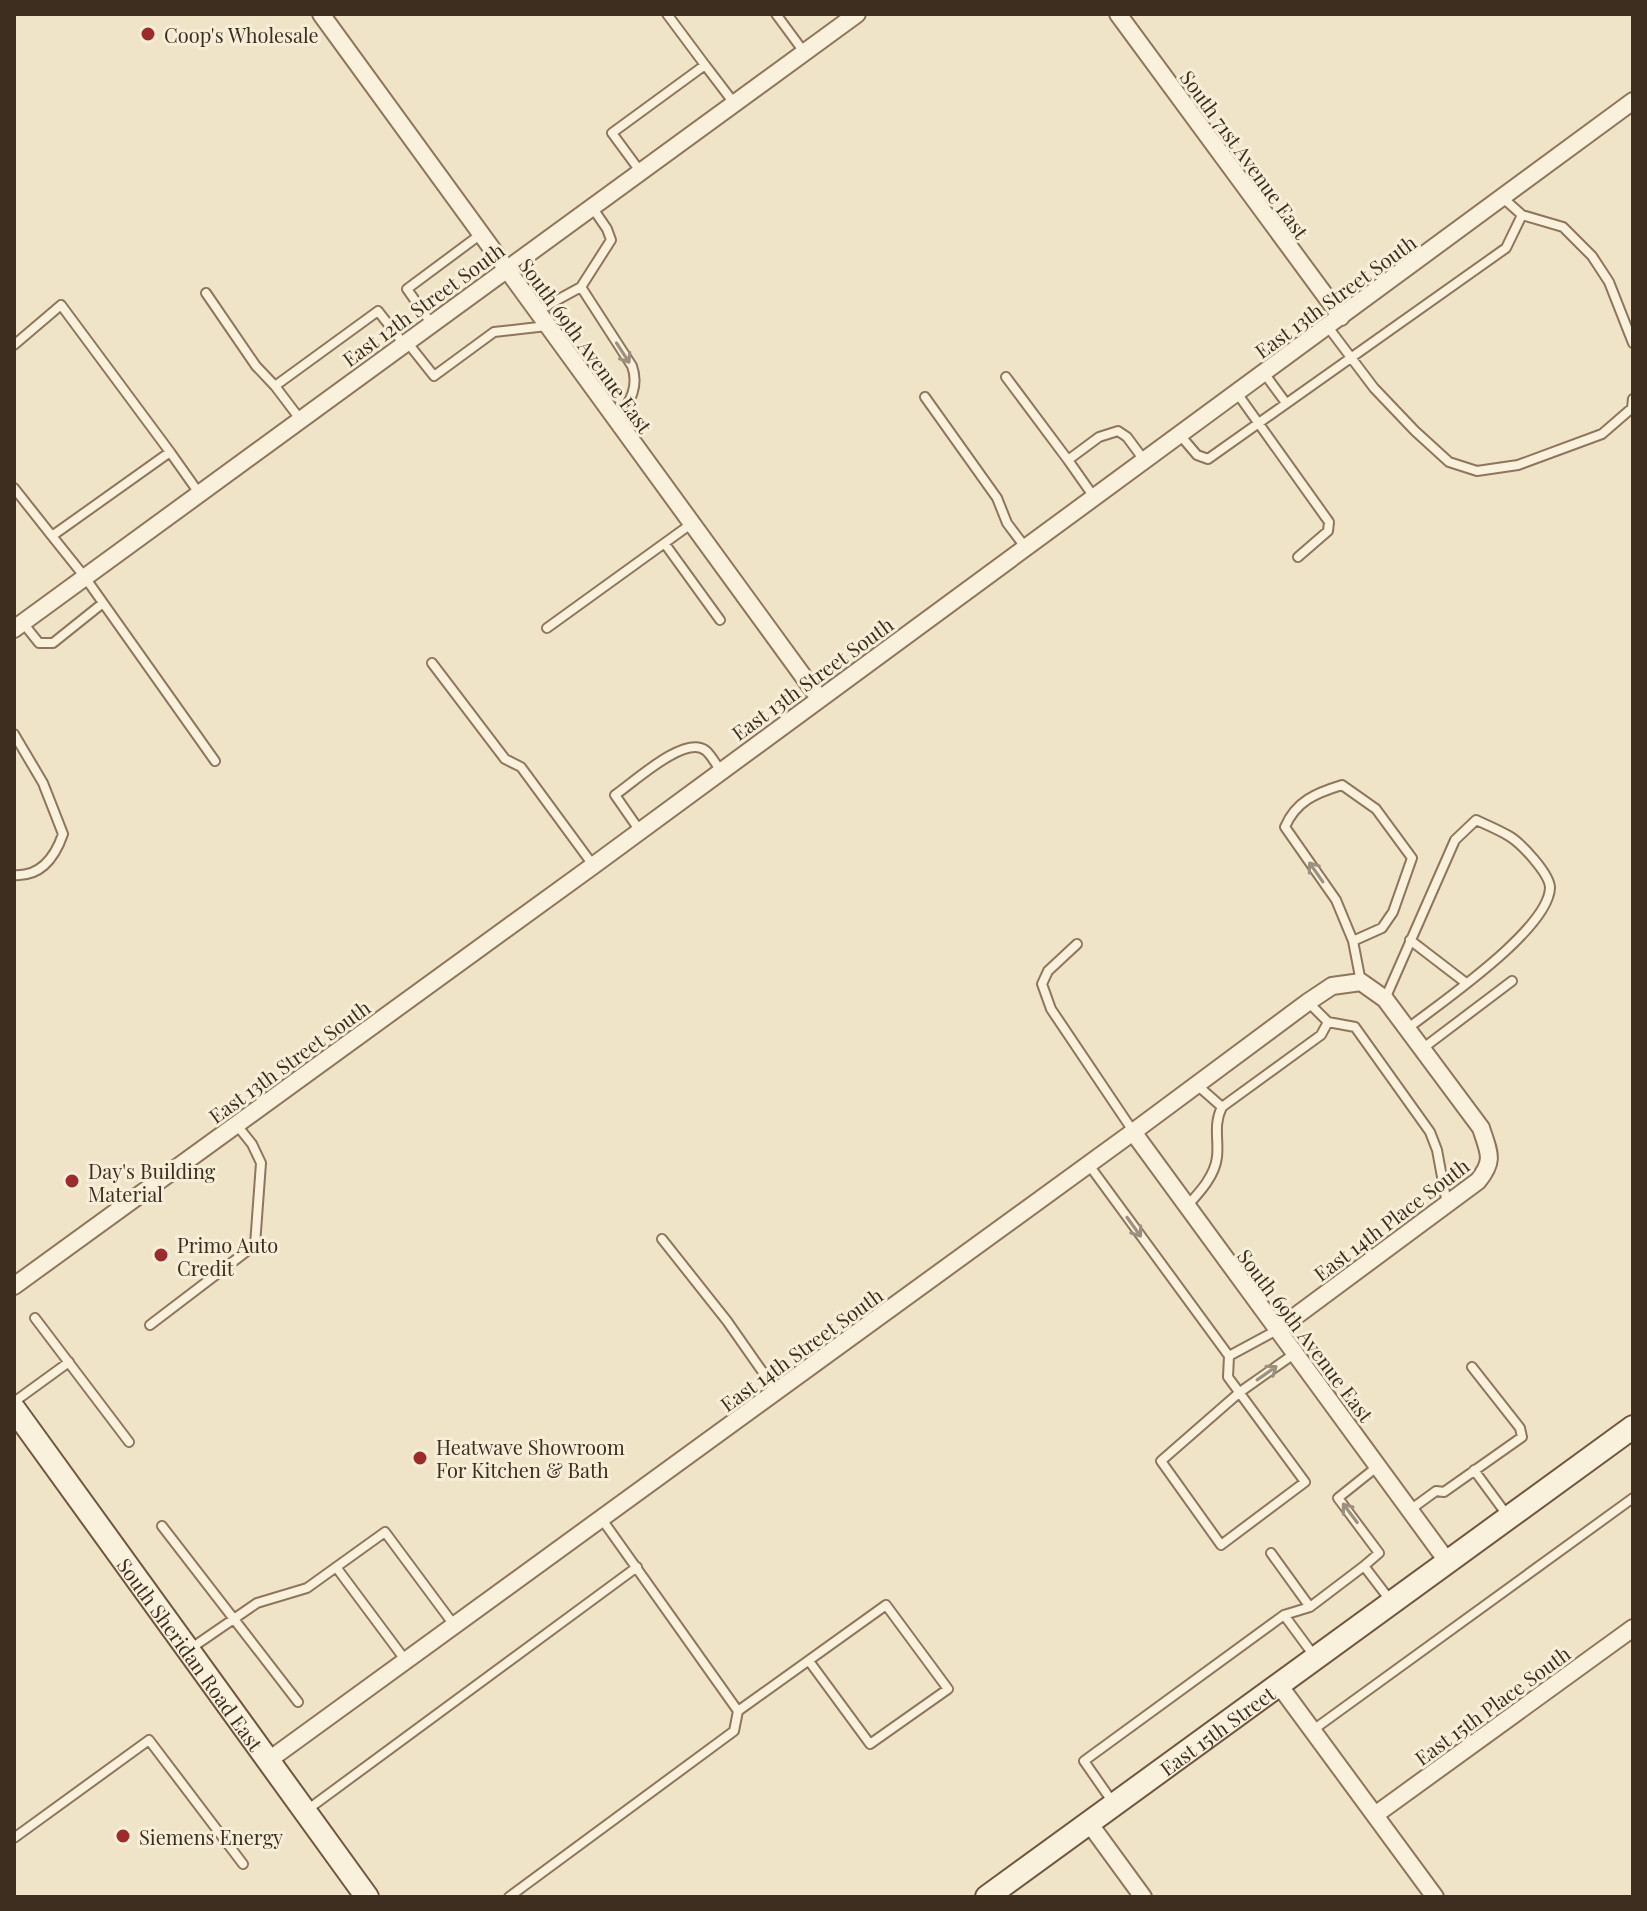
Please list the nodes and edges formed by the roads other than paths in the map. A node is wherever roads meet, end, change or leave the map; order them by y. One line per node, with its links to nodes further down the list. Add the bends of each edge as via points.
1 (321, 14): 14 (street, South 69th Avenue East)
2 (667, 14): 7 (lane)
3 (776, 14): 6 (lane)
4 (857, 14): 6 (street, East 12th Street South)
5 (1118, 14): 19 (street, South 71st Avenue East)
6 (804, 52): 9 (street, East 12th Street South)
7 (705, 65): 9 (lane); 10 (lane, via 612,133)
8 (1633, 101): 11 (street, East 13th Street South)
9 (734, 103): 10 (street, East 12th Street South)
10 (640, 171): 12 (street, East 12th Street South)
11 (1503, 198): 13 (lane); 19 (street, East 13th Street South)
12 (591, 206): 15 (street, East 12th Street South); 16 (lane, via 611,240)
13 (1522, 215): 23 (lane, via 1563,227 1592,256 1609,282); 25 (lane, via 1506,248)
14 (481, 234): 15 (street, South 69th Avenue East); 20 (lane, via 407,289)
15 (506, 268): 18 (street, South 69th Avenue East); 20 (street, East 12th Street South)
16 (581, 287): 18 (lane); 34 (lane, one-way to 34, via 636,377 632,397)
17 (206, 293): 28 (lane)
18 (537, 311): 21 (street, South 69th Avenue East)
19 (1334, 322): 25 (lane); 26 (street, East 13th Street South)
20 (431, 323): 22 (street, East 12th Street South)
21 (547, 326): 22 (lane, via 494,332 434,376); 34 (street, South 69th Avenue East)
22 (405, 342): 28 (lane, via 378,311); 33 (street, East 12th Street South)
23 (1633, 343)
24 (14, 345): 37 (lane, via 61,305)
25 (1351, 357): 31 (lane, via 1374,388 1449,462 1477,471 1518,465 1602,434 1632,408); 32 (lane)
26 (1264, 373): 29 (street, East 13th Street South); 32 (lane)
27 (1006, 377): 38 (lane)
28 (275, 386): 33 (lane)
29 (1237, 393): 35 (lane); 36 (street, East 13th Street South)
30 (925, 397): 46 (lane)
31 (1633, 399)
32 (1286, 403): 35 (lane)
33 (300, 419): 41 (street, East 12th Street South)
34 (617, 422): 43 (street, South 69th Avenue East)
35 (1259, 423): 36 (lane, via 1208,459 1197,455); 47 (lane, via 1329,522 1328,531)
36 (1180, 435): 39 (street, East 13th Street South)
37 (170, 452): 41 (lane); 44 (lane)
38 (1068, 460): 39 (lane, via 1099,437 1118,431); 42 (lane)
39 (1144, 460): 42 (street, East 13th Street South)
40 (14, 488): 44 (lane)
41 (199, 493): 48 (street, East 12th Street South)
42 (1094, 497): 46 (street, East 13th Street South)
43 (691, 524): 45 (lane); 54 (street, South 69th Avenue East)
44 (52, 536): 48 (lane)
45 (665, 544): 50 (lane); 52 (lane)
46 (1025, 547): 54 (street, East 13th Street South)
47 (1298, 557)
48 (84, 576): 49 (lane); 51 (street, East 12th Street South)
49 (103, 603): 51 (lane, via 53,643 39,643); 56 (lane)
50 (720, 620)
51 (19, 626)
52 (547, 628)
53 (432, 663): 59 (lane, via 505,759 521,767)
54 (819, 698): 57 (street, East 13th Street South)
55 (14, 734): 60 (lane, via 43,783 63,834 46,864 36,872)
56 (215, 761)
57 (721, 771): 58 (street, East 13th Street South); 58 (lane, via 705,750 680,749 615,795)
58 (640, 831): 59 (street, East 13th Street South)
59 (594, 865): 74 (street, East 13th Street South)
60 (14, 875)
61 (1410, 940): 66 (lane); 66 (lane, via 1455,840 1476,820 1512,837 1537,862 1550,890 1539,917); 67 (lane)
62 (1353, 941): 62 (lane, one-way to 62, via 1336,900 1285,827 1292,810 1321,791 1342,785 1376,809 1412,858 1382,928); 65 (lane)
63 (1077, 944): 75 (lane, via 1048,971 1042,984 1051,1009)
64 (1512, 981): 71 (lane)
65 (1361, 982): 67 (street); 68 (street, East 14th Street South, via 1332,986)
66 (1466, 983): 70 (lane)
67 (1385, 999): 70 (street)
68 (1308, 1002): 69 (lane); 72 (street, East 14th Street South)
69 (1328, 1022): 73 (lane, via 1321,1035); 77 (lane, via 1355,1027 1430,1132)
70 (1407, 1029): 71 (street)
71 (1422, 1049): 77 (street, East 14th Place South, via 1481,1128 1490,1154 1489,1167 1478,1181)
72 (1197, 1085): 73 (lane); 75 (street, East 14th Street South)
73 (1222, 1107): 78 (lane, via 1217,1159 1204,1188)
74 (236, 1124): 80 (street, East 13th Street South); 82 (lane, via 261,1163 255,1245)
75 (1133, 1132): 76 (street, East 14th Street South); 78 (street, South 69th Avenue East)
76 (1088, 1164): 85 (lane, one-way to 85); 88 (street, East 14th Street South)
77 (1447, 1204): 83 (street, East 14th Place South)
78 (1186, 1206): 83 (street, South 69th Avenue East)
79 (662, 1239): 88 (lane)
80 (14, 1286)
81 (35, 1318): 86 (lane)
82 (150, 1325)
83 (1277, 1330): 84 (street, South 69th Avenue East); 85 (lane)
84 (1294, 1354): 89 (lane, one-way to 84); 94 (street, South 69th Avenue East)
85 (1229, 1356): 89 (lane, via 1228,1377)
86 (69, 1362): 90 (lane); 93 (lane)
87 (1472, 1367): 95 (lane, via 1522,1437)
88 (776, 1392): 99 (street, East 14th Street South)
89 (1240, 1392): 89 (lane, via 1161,1461 1221,1545 1305,1482)
90 (14, 1402)
91 (14, 1409): 112 (main road, South Sheridan Road East)
92 (1633, 1427): 98 (main road, East 15th Street)
93 (129, 1442)
94 (1378, 1466): 97 (street, South 69th Avenue East); 103 (lane, one-way to 94, via 1379,1553 1338,1498)
95 (1474, 1470): 97 (lane); 98 (lane)
96 (1633, 1498): 119 (lane)
97 (1410, 1510): 102 (street, South 69th Avenue East)
98 (1509, 1517): 102 (main road, East 15th Street)
99 (601, 1518): 105 (lane); 110 (street, East 14th Street South)
100 (162, 1526): 109 (lane)
101 (1271, 1553): 107 (lane)
102 (1447, 1561): 106 (main road, East 15th Street)
103 (1364, 1566): 106 (lane); 107 (lane)
104 (336, 1567): 109 (lane, via 307,1588 257,1603); 110 (lane, via 385,1532); 114 (lane)
105 (637, 1567): 118 (lane); 122 (lane)
106 (1392, 1602): 113 (main road, East 15th Street)
107 (1310, 1607): 108 (lane)
108 (1284, 1615): 113 (lane); 121 (lane, via 1084,1761)
109 (233, 1620): 112 (lane); 117 (lane)
110 (454, 1625): 114 (street, East 14th Street South)
111 (1633, 1628): 123 (street, East 15th Place South)
112 (189, 1650): 120 (main road, South Sheridan Road East)
113 (1316, 1658): 116 (main road, East 15th Street)
114 (406, 1661): 120 (street, East 14th Street South)
115 (809, 1661): 115 (lane, via 886,1605 948,1689 870,1744); 118 (lane)
116 (1279, 1685): 119 (street); 121 (main road, East 15th Street)
117 (298, 1702)
118 (738, 1711): 128 (lane, via 734,1731)
119 (1312, 1730): 123 (street)
120 (269, 1760): 122 (main road, South Sheridan Road East)
121 (1115, 1805): 124 (main road, East 15th Street)
122 (306, 1811): 127 (main road, South Sheridan Road East)
123 (1375, 1815): 131 (street)
124 (1089, 1823): 129 (main road, East 15th Street); 130 (street)
125 (14, 1838): 126 (lane, via 149,1740)
126 (243, 1864)
127 (362, 1895)
128 (509, 1897)
129 (987, 1897)
130 (1143, 1897)
131 (1435, 1897)

